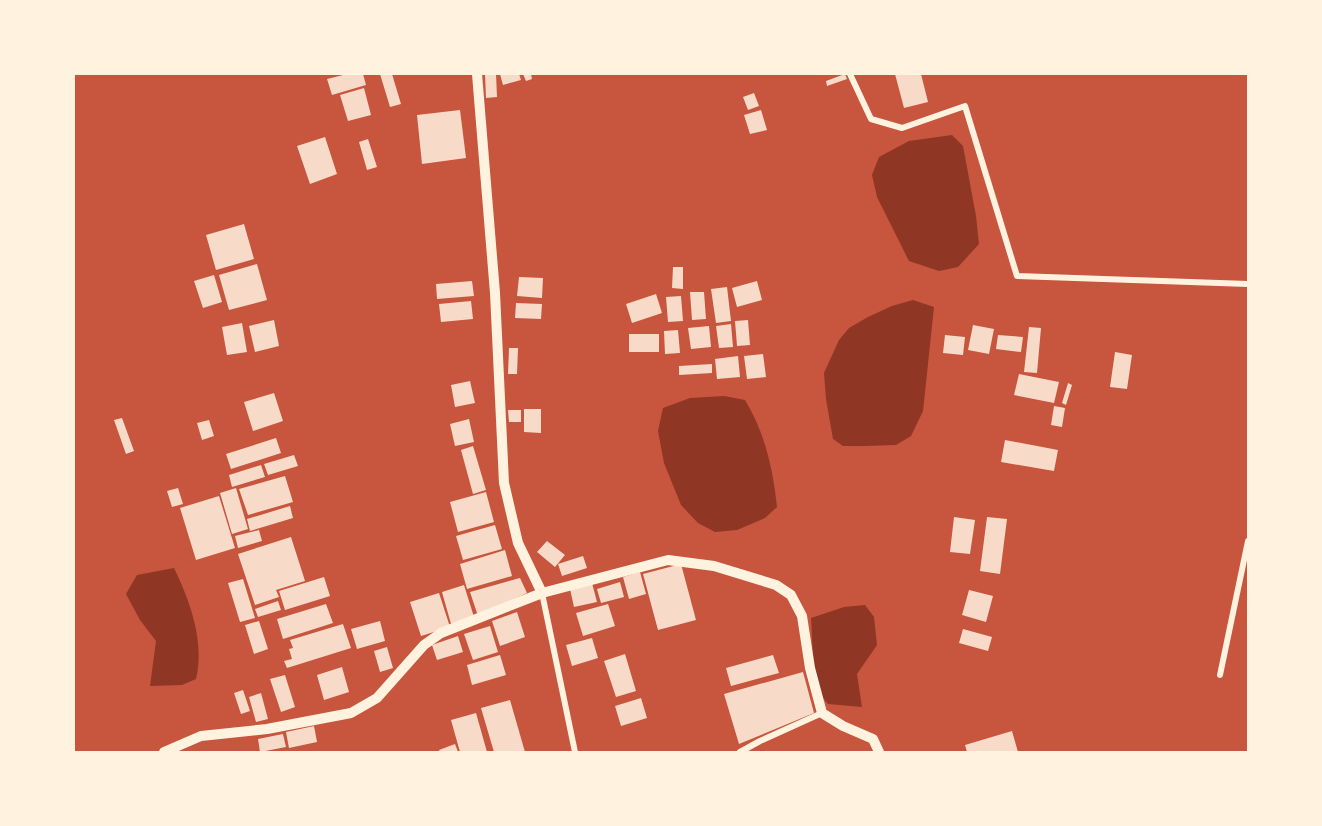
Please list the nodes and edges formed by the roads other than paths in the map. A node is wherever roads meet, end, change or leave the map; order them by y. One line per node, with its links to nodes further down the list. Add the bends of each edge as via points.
1 (477, 74): 5 (street, via 495,292 504,483 518,543)
2 (850, 74): 3 (street, via 871,119 903,128 965,106 1017,276)
3 (1248, 284)
4 (1248, 541): 6 (street)
5 (542, 593): 7 (street, via 668,560 714,566 777,585 791,595 802,616); 8 (street, via 441,633 424,645 377,698 351,713 267,729 201,736); 9 (street)
6 (1220, 675)
7 (822, 713): 10 (street); 11 (street, via 873,739)
8 (164, 753)
9 (575, 753)
10 (740, 753)
11 (879, 753)

